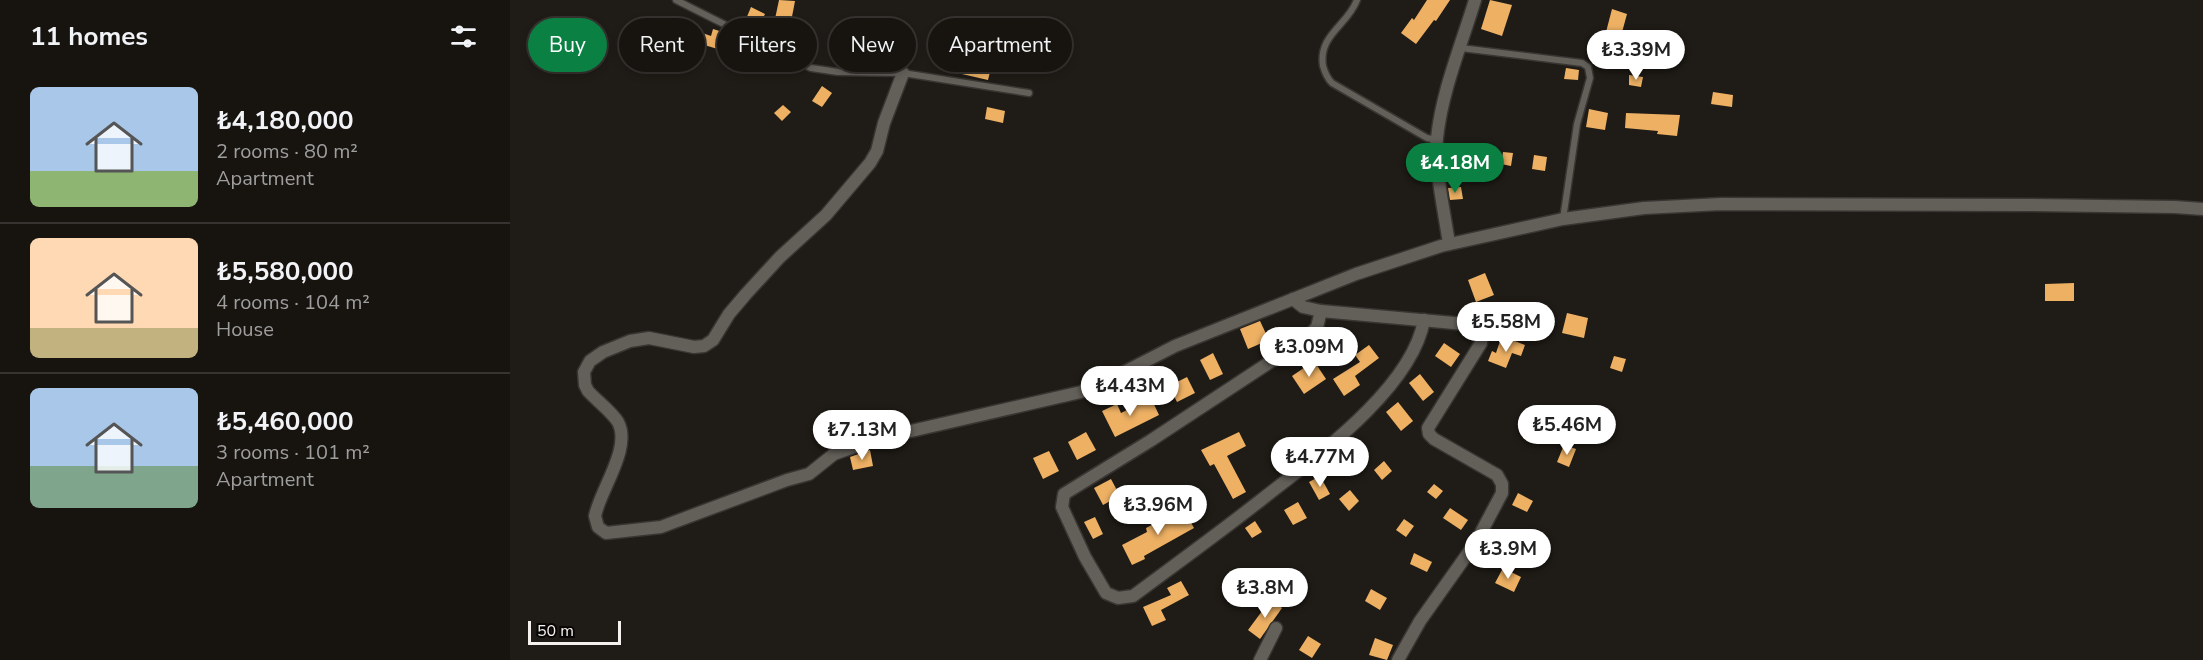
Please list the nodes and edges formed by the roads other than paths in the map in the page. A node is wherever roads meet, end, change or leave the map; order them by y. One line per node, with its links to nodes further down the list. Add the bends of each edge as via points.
1 (676, 0): 5 (lane, via 811,68)
2 (1357, 0): 7 (lane, via 1326,41 1326,75 1332,83 1387,116)
3 (1475, 0): 4 (street)
4 (1461, 48): 7 (street, via 1446,90); 9 (lane, via 1582,63 1588,67 1590,78 1577,124)
5 (903, 73): 6 (lane); 11 (street, via 870,163 826,215 746,294 713,340 699,347 649,338 630,341 590,361 584,372 585,386 618,422 621,432 618,457 595,516 602,531 612,534 661,527 809,474 834,454 876,439 1081,392 1167,350)
6 (1029, 93)
7 (1436, 140): 10 (street)
8 (2203, 209): 9 (street, via 1721,204 1644,208)
9 (1563, 219): 10 (street)
10 (1449, 244): 11 (street)
11 (1293, 299): 12 (street, via 1303,307)
12 (1321, 311): 13 (street); 13 (street, via 1317,327 1308,337 1064,494 1062,507 1106,593 1133,596 1334,442 1396,377 1423,331)
13 (1424, 320): 16 (street, via 1476,325 1482,333 1482,343 1428,431 1434,439 1497,475 1503,488 1476,542 1420,621)
14 (1276, 628): 15 (street)
15 (1260, 660)
16 (1398, 660)

